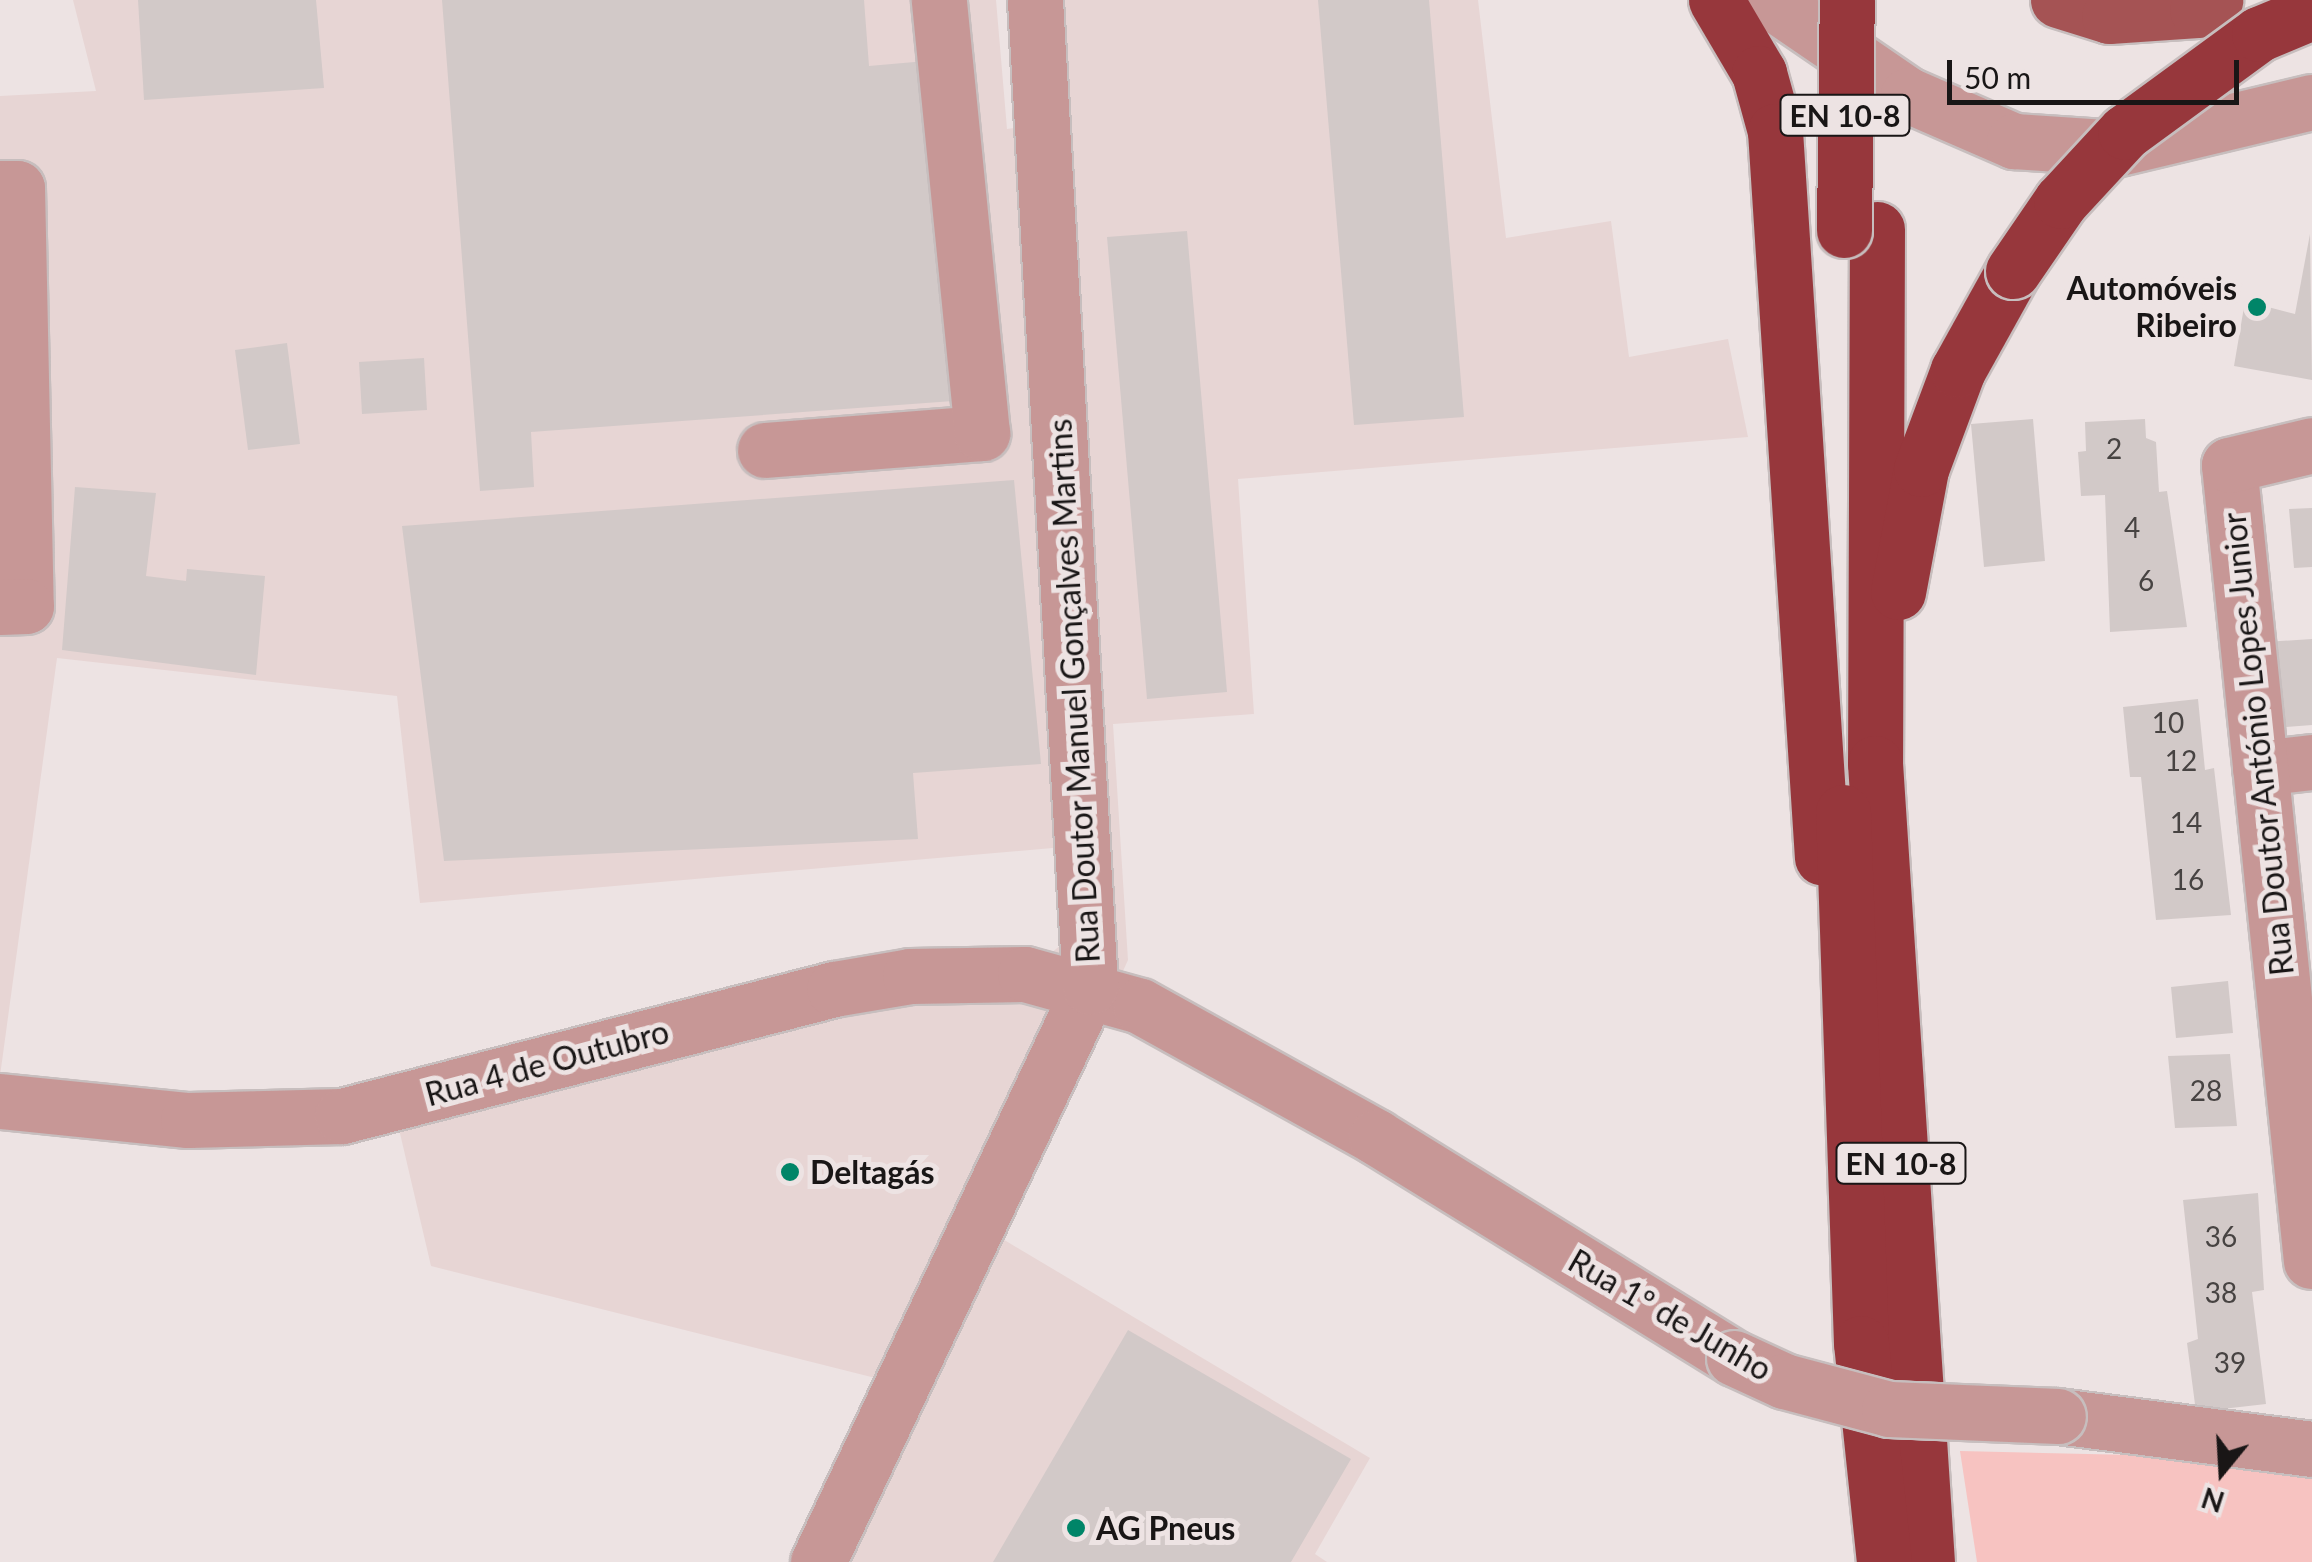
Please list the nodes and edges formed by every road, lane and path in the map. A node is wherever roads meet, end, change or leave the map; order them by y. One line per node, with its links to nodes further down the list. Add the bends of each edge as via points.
1 (939, 0): 14 (street, via 982,433)
2 (1035, 0): 19 (street, Rua Doutor Manuel Gonçalves Martins)
3 (1716, 0): 18 (highway, via 1758,74 1775,131 1824,889)
4 (1769, 0): 10 (street, via 1908,95 2014,141 2119,148)
5 (1846, 0): 12 (highway, EN 10-8, bridge)
6 (1880, 0): 12 (highway, EN 10-8)
7 (2058, 0): 8 (main road, via 2108,16 2197,10)
8 (2215, 0)
9 (2312, 12): 16 (highway, bridge, via 2258,34 2125,132 2061,201 2013,271 1958,370 1922,468)
10 (2312, 102)
11 (0, 188): 15 (street, via 16,188 26,606)
12 (1860, 229): 16 (highway, EN 10-8); 18 (highway, EN 10-8, via 1839,495)
13 (2312, 445): 17 (street, Rua Doutor António Lopes Junior, via 2229,466)
14 (765, 450)
15 (0, 607)
16 (1874, 763): 25 (highway, EN 10-8)
17 (2286, 765): 21 (street, Rua Doutor António Lopes Junior)
18 (1845, 969): 24 (highway, EN 10-8, via 1860,1343)
19 (1090, 987): 20 (street, Rua 4 de Outubro, via 1026,974 910,976 834,988 342,1116 188,1120); 22 (street, Rua 1º de Junho, bridge, via 1140,1006 1376,1137 1734,1358 1784,1381 1889,1409 2058,1416); 23 (street, Rua Doutor Manuel Gonçalves Martins)
20 (0, 1102)
21 (2312, 1261)
22 (2312, 1449)
23 (818, 1562)
24 (1884, 1562)
25 (1927, 1562)

